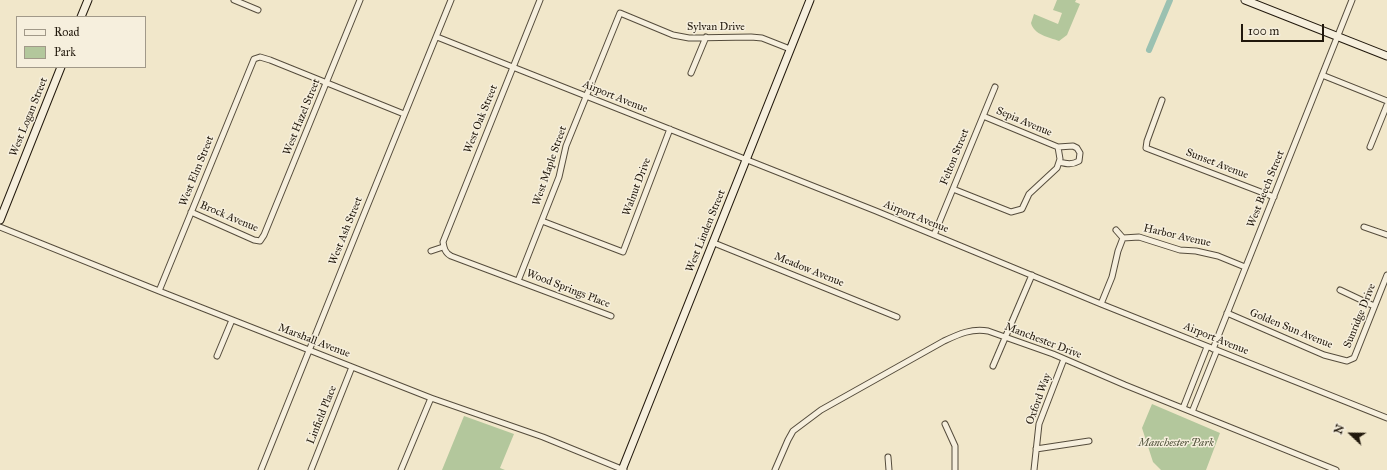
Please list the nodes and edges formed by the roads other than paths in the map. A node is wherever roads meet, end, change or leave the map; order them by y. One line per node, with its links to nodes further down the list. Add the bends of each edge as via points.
1 (88, 0): 11 (street)
2 (234, 0): 9 (street)
3 (360, 0): 21 (street, West Hazel Street)
4 (451, 0): 13 (street, West Ash Street)
5 (540, 0): 17 (street, West Oak Street)
6 (810, 0): 15 (street, West Linden Street)
7 (1246, 0): 12 (street)
8 (1352, 0): 12 (street, West Beech Street)
9 (258, 10)
10 (620, 13): 14 (street, Sylvan Drive, via 674,35 689,38); 23 (street, West Maple Street)
11 (81, 16)
12 (1338, 36): 16 (street); 20 (street, West Beech Street)
13 (437, 37): 17 (street, Airport Avenue); 27 (street, West Ash Street)
14 (706, 37): 15 (street, Sylvan Drive, via 762,38); 19 (street)
15 (790, 49): 32 (street, West Linden Street)
16 (1387, 56)
17 (513, 67): 23 (street, Airport Avenue); 47 (street, West Oak Street, via 443,242)
18 (61, 68): 37 (street, West Logan Street)
19 (691, 72)
20 (1322, 76): 25 (street); 35 (street, West Beech Street)
21 (326, 83): 27 (street); 36 (street, West Elm Street, via 270,60 260,57 254,59); 45 (street, West Hazel Street)
22 (995, 87): 28 (street, Felton Street)
23 (586, 96): 29 (street, Airport Avenue); 38 (street, West Maple Street, via 566,146 559,177)
24 (1162, 100): 35 (street, Sunset Avenue, via 1146,148)
25 (1387, 101)
26 (1387, 105): 31 (street)
27 (404, 114): 63 (street, West Ash Street)
28 (983, 116): 30 (street, Sepia Avenue); 34 (street, Felton Street)
29 (670, 129): 32 (street, Airport Avenue); 38 (street, Walnut Drive, via 623,252)
30 (1058, 147): 33 (street); 33 (street, Sepia Avenue, via 1077,148 1081,157 1075,163)
31 (1370, 147)
32 (746, 160): 42 (street, Airport Avenue); 46 (street, West Linden Street)
33 (1059, 162): 34 (street, via 1057,168 1029,194 1022,209 1011,212)
34 (953, 189): 42 (street, Felton Street)
35 (1274, 197): 49 (street, West Beech Street)
36 (191, 212): 45 (street, Brock Avenue); 54 (street, West Elm Street)
37 (0, 220)
38 (542, 221): 52 (street, West Maple Street)
39 (0, 227): 54 (street, Marshall Avenue)
40 (1364, 227): 43 (street)
41 (1116, 230): 44 (street)
42 (934, 235): 50 (street, Airport Avenue)
43 (1387, 235)
44 (1123, 238): 49 (street, Harbor Avenue, via 1139,237 1180,250 1218,256); 55 (street)
45 (260, 241)
46 (714, 242): 59 (street, Meadow Avenue); 80 (street, West Linden Street)
47 (444, 247): 48 (street); 52 (street, Wood Springs Place, via 451,256)
48 (431, 250)
49 (1246, 267): 57 (street, West Beech Street)
50 (1032, 275): 55 (street, Airport Avenue); 61 (street)
51 (1387, 275): 56 (street, Sunridge Drive)
52 (518, 281): 58 (street, Wood Springs Place)
53 (1340, 290): 56 (street)
54 (159, 291): 60 (street, Marshall Avenue)
55 (1101, 304): 62 (street, Airport Avenue)
56 (1374, 306): 66 (street, Sunridge Drive, via 1354,358)
57 (1227, 313): 62 (street, West Beech Street); 66 (street, Golden Sun Avenue, via 1324,355)
58 (611, 316)
59 (897, 317)
60 (232, 320): 63 (street, Marshall Avenue); 64 (street)
61 (1005, 337): 65 (street, Manchester Drive); 68 (street); 81 (street, Manchester Drive, via 979,329 962,333 821,410 793,431)
62 (1212, 349): 70 (street, West Beech Street); 71 (street, West Beech Street); 72 (street, Airport Avenue)
63 (310, 350): 67 (street, Marshall Avenue); 77 (street, West Ash Street)
64 (217, 356)
65 (1064, 359): 70 (street, Manchester Drive); 75 (street, Oxford Way, via 1039,424)
66 (1347, 361)
67 (352, 366): 69 (street, Marshall Avenue); 78 (street, Linfield Place)
68 (993, 366)
69 (431, 398): 79 (street); 80 (street, Marshall Avenue, via 543,437)
70 (1182, 408): 71 (street, Manchester Drive)
71 (1192, 412): 85 (street, Manchester Drive)
72 (1387, 418)
73 (946, 424): 83 (street, via 955,446)
74 (1089, 441): 75 (street)
75 (1036, 449): 84 (street, Oxford Way)
76 (888, 456): 82 (street)
77 (261, 470)
78 (311, 470)
79 (401, 470)
80 (623, 470)
81 (775, 470)
82 (889, 470)
83 (955, 470)
84 (1034, 470)
85 (1336, 470)

